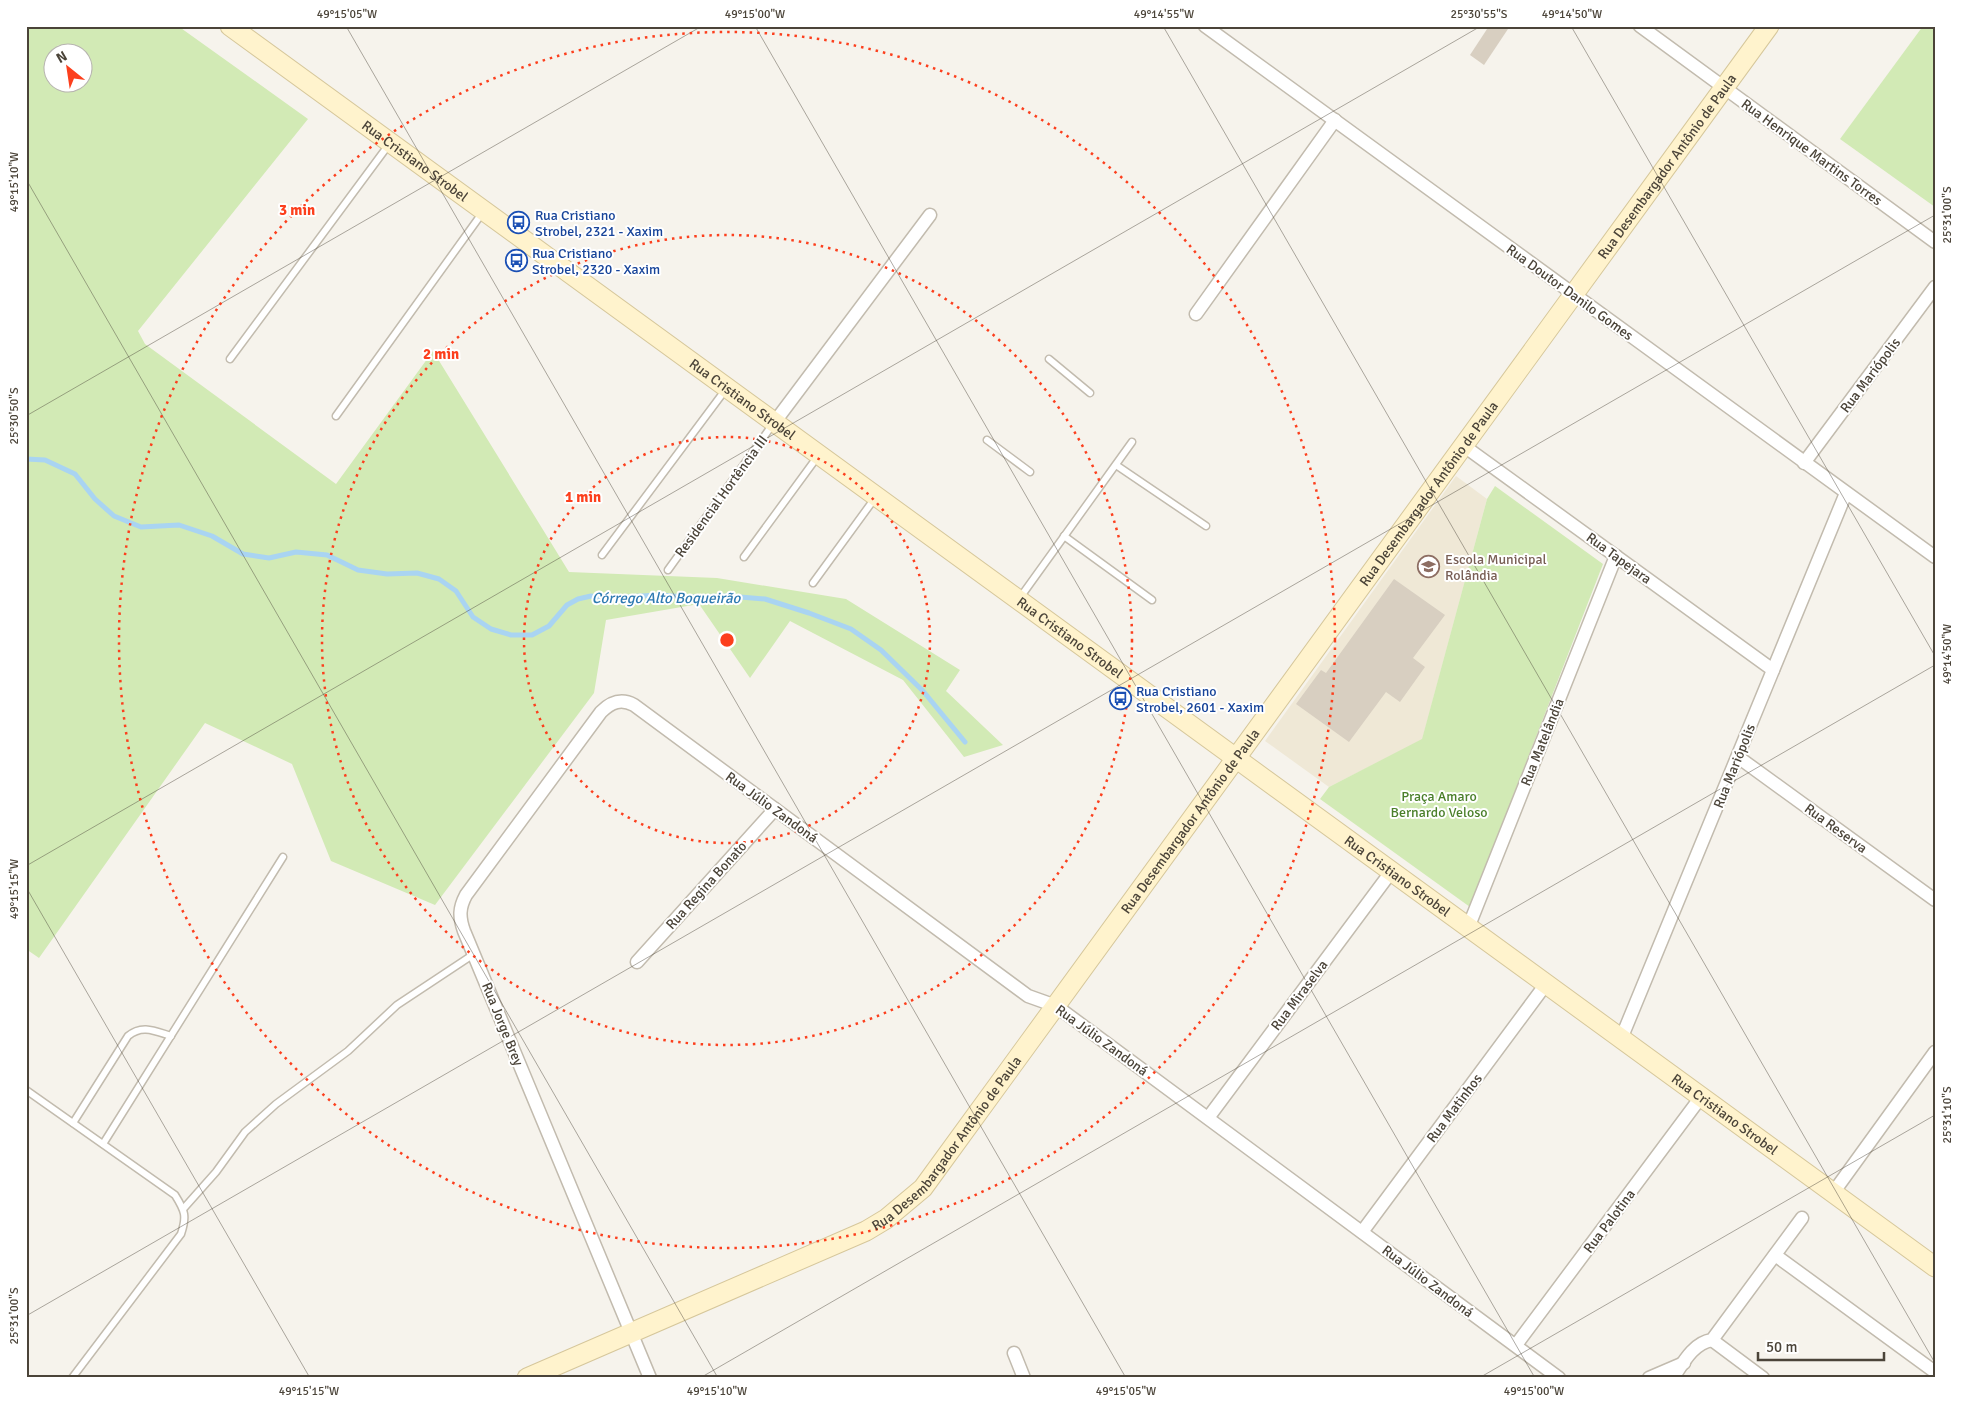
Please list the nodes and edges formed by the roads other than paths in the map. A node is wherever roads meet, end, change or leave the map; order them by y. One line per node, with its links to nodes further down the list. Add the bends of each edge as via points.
1 (230, 26): 7 (main road, Rua Cristiano Strobel)
2 (1205, 26): 6 (street, Rua Doutor Danilo Gomes)
3 (1640, 26): 5 (street, Rua Henrique Martins Torres)
4 (1769, 26): 5 (main road, Rua Desembargador Antônio de Paula)
5 (1724, 88): 10 (street, Rua Henrique Martins Torres); 12 (main road, Rua Desembargador Antônio de Paula)
6 (1335, 120): 12 (street, Rua Doutor Danilo Gomes); 13 (street)
7 (390, 143): 8 (main road, Rua Cristiano Strobel); 14 (lane)
8 (484, 211): 16 (main road, Rua Cristiano Strobel); 18 (lane)
9 (930, 215): 19 (street)
10 (1935, 242)
11 (1935, 287): 24 (street, Rua Mariópolis)
12 (1574, 295): 22 (main road, Rua Desembargador Antônio de Paula); 24 (street, Rua Doutor Danilo Gomes)
13 (1196, 314)
14 (230, 359)
15 (1049, 359): 17 (lane)
16 (726, 388): 19 (main road, Rua Cristiano Strobel); 31 (lane)
17 (1090, 392)
18 (336, 416)
19 (774, 423): 23 (main road, Rua Cristiano Strobel); 35 (lane, Residencial Hortência III)
20 (987, 440): 26 (lane)
21 (1132, 442): 25 (lane)
22 (1464, 446): 32 (street, Rua Tapejara); 42 (main road, Rua Desembargador Antônio de Paula)
23 (819, 456): 28 (main road, Rua Cristiano Strobel); 33 (lane)
24 (1804, 463): 27 (street, Rua Doutor Danilo Gomes)
25 (1116, 465): 29 (lane); 30 (lane)
26 (1030, 472)
27 (1846, 493): 34 (street, Rua Doutor Danilo Gomes); 39 (street, Rua Mariópolis)
28 (876, 497): 36 (lane); 38 (main road, Rua Cristiano Strobel)
29 (1206, 526)
30 (1064, 536): 37 (lane); 38 (lane)
31 (602, 555)
32 (1616, 556): 39 (street, Rua Tapejara); 47 (street, Rua Matelândia)
33 (744, 557)
34 (1935, 557)
35 (668, 570)
36 (813, 583)
37 (1152, 600)
38 (1018, 601): 42 (main road, Rua Cristiano Strobel)
39 (1773, 670): 41 (street, Rua Mariópolis)
40 (614, 703): 43 (street, Rua Júlio Zandoná, via 621,701 634,705); 48 (street, Rua Jorge Brey, via 601,712 461,903 460,921)
41 (1738, 756): 46 (street, Rua Reserva); 53 (street, Rua Mariópolis)
42 (1236, 759): 45 (main road, Rua Cristiano Strobel); 51 (main road, Rua Desembargador Antônio de Paula)
43 (775, 809): 49 (street, Rua Regina Bonato); 51 (street, Rua Júlio Zandoná, via 1028,996)
44 (283, 857): 52 (lane)
45 (1391, 872): 47 (main road, Rua Cristiano Strobel); 57 (street, Rua Miraselva)
46 (1935, 900)
47 (1468, 928): 50 (main road, Rua Cristiano Strobel)
48 (474, 954): 61 (lane, via 396,1005 348,1051 276,1104 246,1132); 66 (street, Rua Jorge Brey)
49 (637, 962)
50 (1546, 984): 53 (main road, Rua Cristiano Strobel); 63 (street, Rua Matinhos)
51 (1056, 1006): 57 (street, Rua Júlio Zandoná); 66 (main road, Rua Desembargador Antônio de Paula, via 937,1170 906,1204 866,1231)
52 (171, 1036): 58 (lane, via 147,1028 135,1030 128,1036); 59 (lane)
53 (1621, 1039): 56 (main road, Rua Cristiano Strobel)
54 (1935, 1052): 60 (street)
55 (26, 1090): 58 (lane)
56 (1701, 1097): 60 (main road, Rua Cristiano Strobel); 68 (street, Rua Palotina)
57 (1208, 1118): 63 (street, Rua Júlio Zandoná)
58 (73, 1123): 59 (lane)
59 (103, 1144): 61 (lane, via 175,1195)
60 (1833, 1193): 65 (main road, Rua Cristiano Strobel)
61 (184, 1208): 73 (lane, via 181,1234)
62 (1802, 1218): 64 (street)
63 (1362, 1232): 68 (street, Rua Júlio Zandoná)
64 (1775, 1255): 67 (street); 71 (street)
65 (1935, 1267)
66 (631, 1333): 74 (main road, Rua Desembargador Antônio de Paula); 75 (street, Rua Jorge Brey)
67 (1712, 1340): 70 (street, via 1702,1343); 79 (street)
68 (1516, 1346): 76 (street, Rua Júlio Zandoná)
69 (1014, 1353): 72 (street)
70 (1684, 1363): 77 (street); 78 (street)
71 (1935, 1372)
72 (1023, 1377)
73 (72, 1378)
74 (527, 1378)
75 (650, 1378)
76 (1560, 1378)
77 (1649, 1378)
78 (1673, 1378)
79 (1764, 1378)

